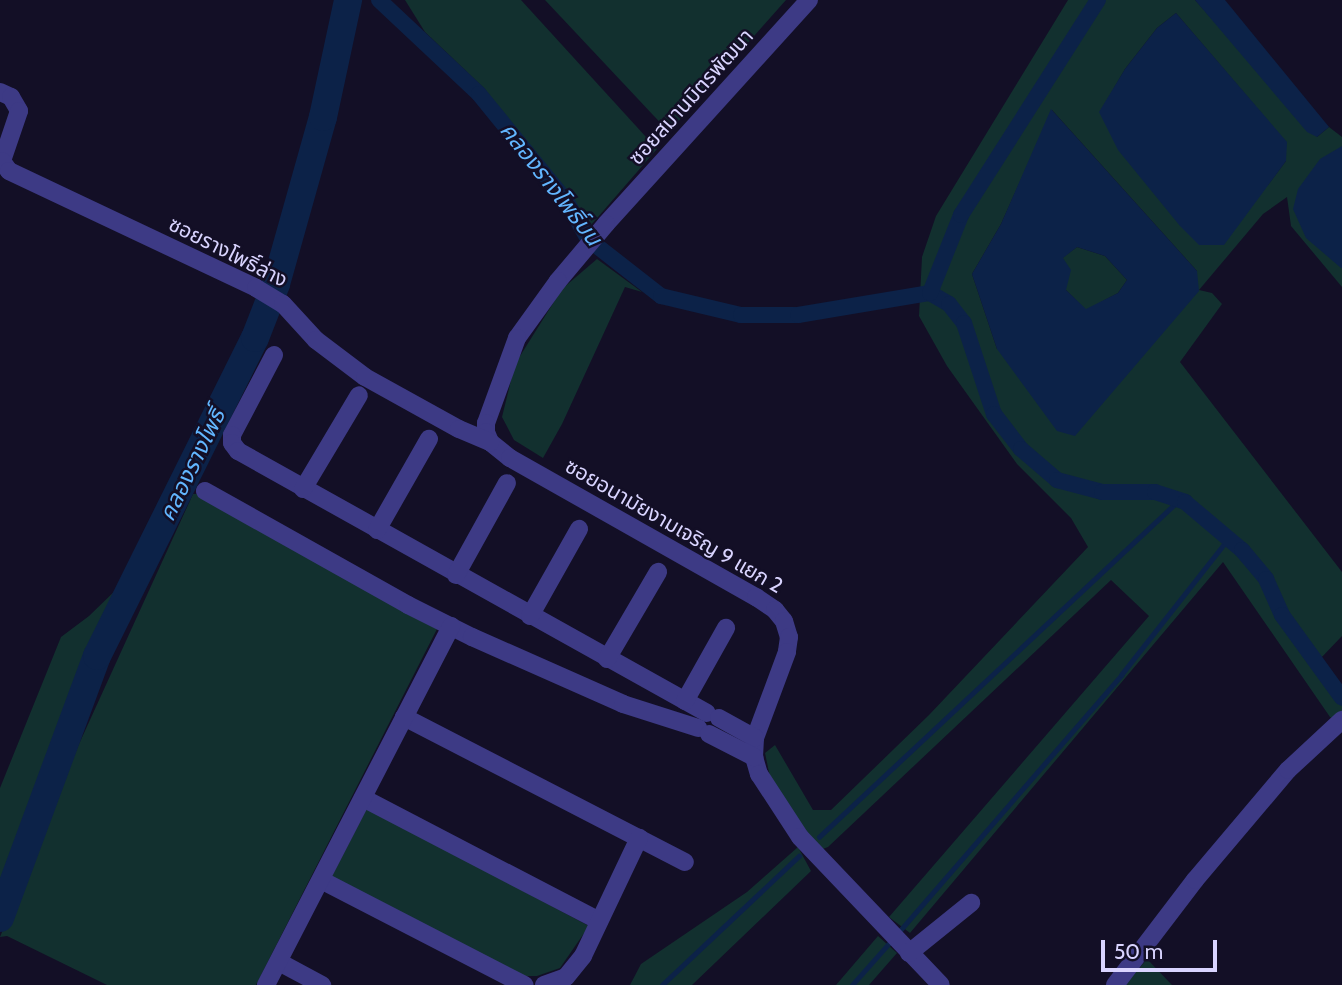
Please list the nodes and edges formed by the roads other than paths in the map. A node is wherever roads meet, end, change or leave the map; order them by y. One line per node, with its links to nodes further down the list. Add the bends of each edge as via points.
1 (809, 0): 7 (street, ซอยสมานมิตรพัฒนา, via 606,223 517,338 486,423)
2 (0, 92): 3 (street, ซอยรางโพธิ์ล่าง, via 11,97 19,111)
3 (2, 168): 7 (street, ซอยรางโพธิ์ล่าง, via 256,288 283,304 316,340 365,377)
4 (274, 355): 9 (street, via 232,443)
5 (359, 395): 9 (street)
6 (429, 439): 12 (street)
7 (490, 442): 22 (street, ซอยอนามัยงามเจริญ 9 แยก 2, via 510,458 775,610 789,637 787,652)
8 (508, 483): 14 (street)
9 (303, 489): 12 (street)
10 (205, 491): 16 (street)
11 (579, 529): 15 (street)
12 (377, 530): 14 (street)
13 (658, 572): 18 (street)
14 (456, 575): 15 (street)
15 (530, 616): 18 (street)
16 (451, 626): 19 (street); 20 (street, via 623,704)
17 (726, 628): 20 (street)
18 (607, 659): 20 (street)
19 (404, 717): 24 (street); 25 (street)
20 (700, 718): 22 (street); 23 (street)
21 (1338, 723): 37 (street, via 1288,770 1186,890)
22 (755, 738): 23 (street, ซอยอนามัยงามเจริญ 9 แยก 2)
23 (754, 757): 30 (street, ซอยอนามัยงามเจริญ 9 แยก 2, via 771,796 800,837)
24 (363, 798): 27 (street); 29 (street)
25 (639, 838): 26 (street); 29 (street)
26 (685, 862)
27 (321, 880): 31 (street); 34 (street)
28 (971, 903): 30 (street)
29 (599, 921): 35 (street, via 576,967 566,977)
30 (897, 940): 36 (street, ซอยอนามัยงามเจริญ 9 แยก 2)
31 (279, 962): 32 (street); 33 (street)
32 (267, 985)
33 (322, 985)
34 (524, 985)
35 (544, 985)
36 (941, 985)
37 (1115, 985)

